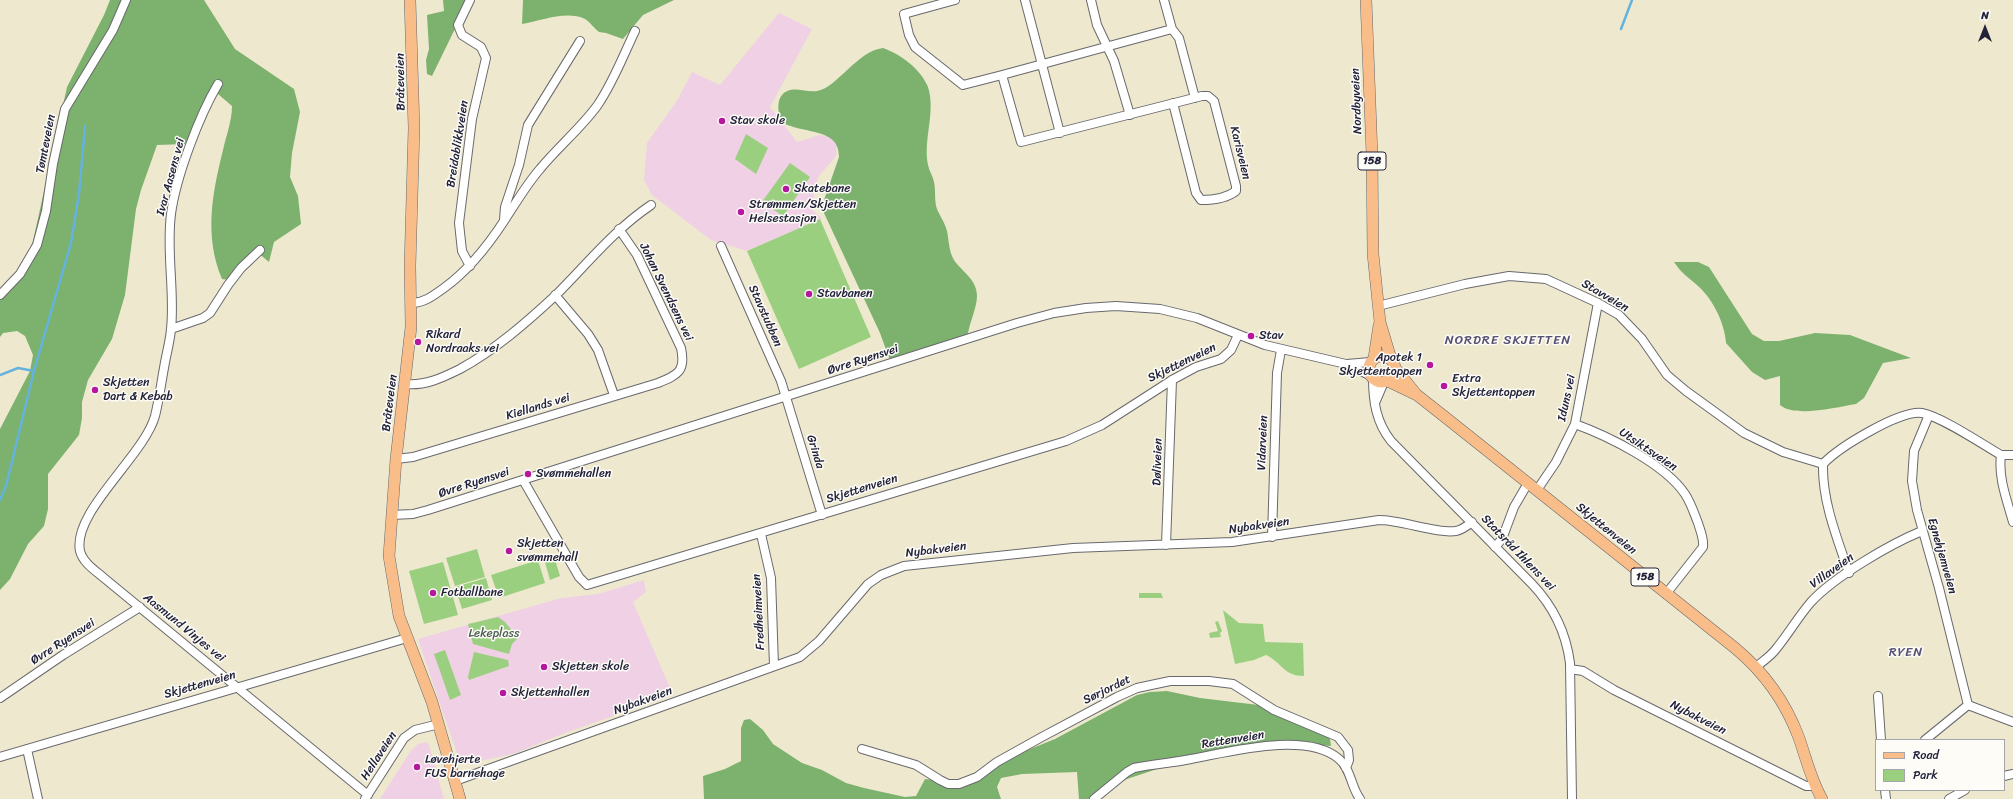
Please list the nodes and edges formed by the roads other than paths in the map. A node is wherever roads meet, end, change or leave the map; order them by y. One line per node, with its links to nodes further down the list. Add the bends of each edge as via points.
1 (126, 0): 26 (street, Tømteveien, via 113,30 66,109 37,245 20,274)
2 (410, 0): 29 (main road, Bråteveien, via 414,128 410,266)
3 (470, 0): 25 (street, Breidablikkveien, via 458,26 462,35 481,47 486,58 472,119 458,223 462,251)
4 (955, 0): 14 (street, via 904,14 915,47 963,85)
5 (1025, 0): 13 (street)
6 (1091, 0): 12 (street, via 1097,25)
7 (1164, 0): 9 (street)
8 (1366, 0): 30 (main road, Nordbyveien / 158, via 1373,244)
9 (1172, 29): 12 (street); 16 (street, via 1179,38)
10 (636, 31): 21 (street, via 597,105 581,126 540,168)
11 (580, 41): 21 (street, via 528,125 505,207)
12 (1108, 46): 13 (street); 18 (street)
13 (1042, 64): 14 (street); 19 (street)
14 (1002, 75): 19 (street, Karisveien, via 1021,142)
15 (218, 84): 32 (street, Ivar Aasens vei, via 194,136 182,169 171,213)
16 (1195, 98): 17 (street, Karisveien); 17 (street, Karisveien, via 1208,96 1214,101 1236,186 1236,191 1232,194 1201,200 1196,193)
17 (1173, 103): 18 (street, Karisveien)
18 (1130, 115): 19 (street, Karisveien)
19 (1060, 133)
20 (650, 205): 22 (street)
21 (504, 221): 25 (street)
22 (619, 229): 27 (street); 38 (street, Johan Svendsens vei, via 637,255 681,348 684,360)
23 (721, 246): 45 (street, Stavstubben, via 781,381)
24 (260, 250): 32 (street, via 232,280 210,313)
25 (470, 266): 29 (street, via 428,299)
26 (0, 295)
27 (555, 296): 42 (street, via 513,332 468,364 430,381 415,385); 43 (street, via 588,334 598,350)
28 (1598, 303): 30 (street, Stavveien, via 1546,279 1509,276 1465,284); 48 (street, Iduns vei); 52 (street, Stavveien, via 1619,315 1632,327 1667,375 1738,428 1783,452)
29 (412, 304): 42 (main road, Bråteveien)
30 (1378, 306): 31 (main road, Nordbyveien / 158)
31 (1380, 322): 35 (main road, Nordbyveien / 158); 37 (main road, Nordbyveien / 158)
32 (171, 329): 65 (street, Ivar Aasens vei, via 154,417 140,447 101,495 83,529)
33 (1238, 335): 34 (street, Øvre Ryensvei); 40 (street, Skjettenveien, via 1231,350 1224,357 1196,367); 45 (street, Øvre Ryensvei, via 1197,318 1170,311 1121,306 1081,308 1032,319)
34 (1281, 350): 36 (street, Øvre Ryensvei); 62 (street, Vidarveien, via 1277,373)
35 (1372, 360): 36 (street, Øvre Ryensvei); 37 (main road, via 1381,356); 39 (main road, 158, via 1369,370)
36 (1346, 364): 39 (street, Øvre Ryensvei)
37 (1393, 364): 41 (main road, via 1392,377); 44 (main road, Skjettenveien / 158)
38 (682, 368): 43 (street, Kiellands vei, via 673,377)
39 (1372, 377): 41 (main road, 158); 46 (street, Statsråd Ihlens vei)
40 (1172, 380): 57 (street, Skjettenveien, via 1102,425 1066,441); 63 (street, Døliveien)
41 (1386, 381): 44 (main road, Skjettenveien / 158); 46 (street)
42 (405, 384): 51 (main road, Bråteveien)
43 (614, 395): 51 (street, Kiellands vei)
44 (1417, 395): 54 (main road, Skjettenveien / 158)
45 (785, 397): 53 (street, Øvre Ryensvei); 57 (street, Grinda)
46 (1375, 404): 58 (street, Statsråd Ihlens vei, via 1379,422 1391,441)
47 (1929, 415): 49 (street); 52 (street, via 1913,413 1869,432 1844,446); 60 (street, Egnehjemveien, via 1914,450 1912,481)
48 (1574, 424): 55 (street, Iduns vei, via 1556,462); 67 (street, Utsiktsveien, via 1599,433 1660,469 1685,494 1698,522 1703,546)
49 (2001, 455): 50 (street); 59 (street, via 2003,485)
50 (2013, 456)
51 (396, 460): 56 (main road, Bråteveien)
52 (1823, 464): 66 (street, via 1824,490 1829,511)
53 (523, 480): 56 (street, Øvre Ryensvei, via 420,512); 61 (street, Skjettenveien, via 579,577 587,585)
54 (1528, 483): 55 (main road, Skjettenveien / 158); 64 (street, via 1510,515 1502,539)
55 (1537, 490): 67 (main road, Skjettenveien / 158)
56 (391, 515): 69 (main road, Bråteveien, via 389,563 396,606)
57 (822, 515): 61 (street, Skjettenveien)
58 (1472, 522): 62 (street, Nybakveien, via 1460,530 1447,531 1379,520); 64 (street, Statsråd Ihlens vei)
59 (2013, 522)
60 (1922, 531): 66 (street, Villaveien); 76 (street, Egnehjemveien, via 1940,588)
61 (761, 534): 70 (street, Fredheimveien, via 772,578)
62 (1272, 537): 63 (street, Nybakveien)
63 (1166, 545): 70 (street, Nybakveien, via 1073,548 904,566 881,575 868,584 819,641 800,657)
64 (1495, 547): 72 (street, Statsråd Ihlens vei, via 1549,604 1565,638)
65 (80, 552): 68 (street, Aasmund Vinjes vei, via 91,567)
66 (1849, 573): 71 (street, Villaveien, via 1813,601 1777,648)
67 (1666, 594): 71 (main road, Skjettenveien / 158)
68 (140, 607): 73 (street, Aasmund Vinjes vei); 75 (street, Øvre Ryensvei)
69 (407, 638): 73 (street, Skjettenveien); 78 (main road, Bråteveien)
70 (774, 666): 85 (street, Nybakveien)
71 (1756, 667): 86 (main road, Skjettenveien / 158, via 1791,720)
72 (1570, 669): 86 (street, Nybakveien, via 1583,671 1614,690 1806,786); 93 (street, Statsråd Ihlens vei)
73 (238, 688): 81 (street, Skjettenveien); 88 (street, Aasmund Vinjes vei)
74 (1878, 696): 79 (street)
75 (0, 698)
76 (1968, 705): 77 (street); 80 (street)
77 (2013, 722)
78 (439, 724): 85 (main road, Bråteveien); 88 (street, Hellaveien, via 416,730 404,738)
79 (1881, 739)
80 (1926, 739)
81 (27, 749): 83 (street, Skjettenveien); 89 (street)
82 (862, 750): 84 (street, Sørjordet, via 916,765 948,784 959,784 977,777 1040,738 1137,688 1170,681 1209,681 1233,684 1274,710 1338,737 1348,750 1349,760)
83 (0, 757)
84 (1346, 768): 91 (street, Rettenveien, via 1334,755 1318,748 1253,747 1134,768); 92 (street, Rettenveien)
85 (455, 781): 90 (main road, Bråteveien)
86 (1815, 786): 94 (main road, Skjettenveien / 158)
87 (1963, 791): 95 (street)
88 (367, 797)
89 (38, 799)
90 (460, 799)
91 (1094, 799)
92 (1360, 799)
93 (1572, 799)
94 (1822, 799)
95 (1949, 799)

